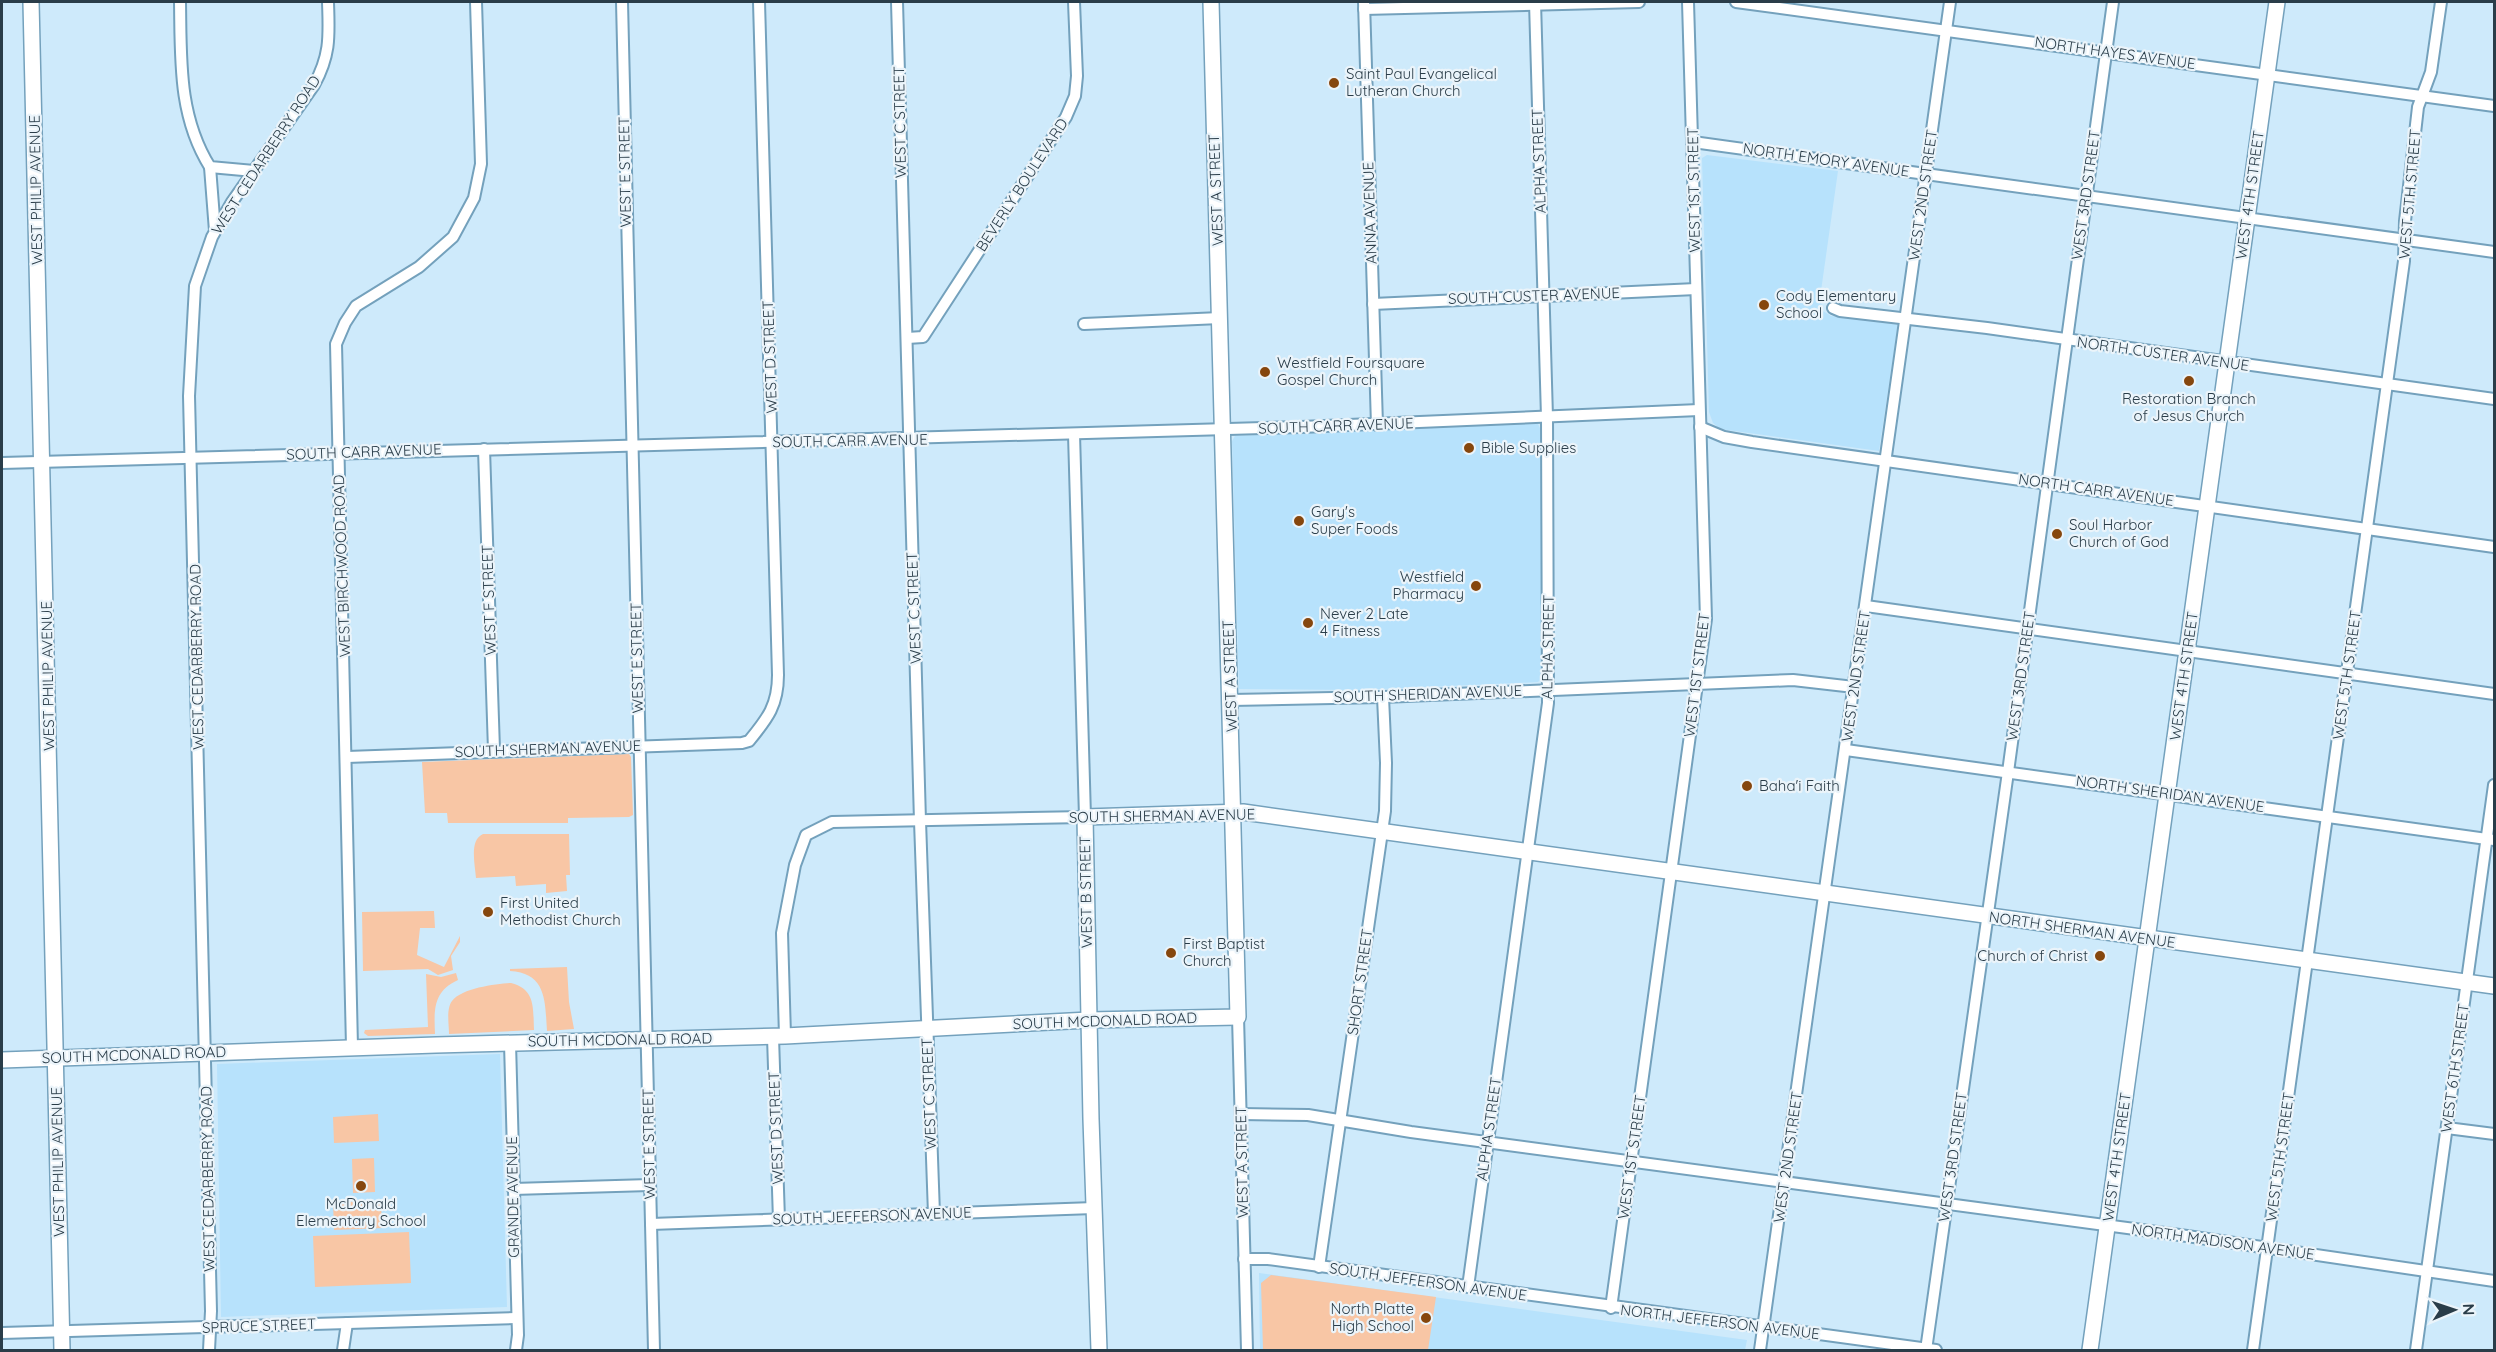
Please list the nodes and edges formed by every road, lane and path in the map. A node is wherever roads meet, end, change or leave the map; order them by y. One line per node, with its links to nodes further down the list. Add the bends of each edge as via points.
1 (32, 2): 58 (street, WEST PHILIP AVENUE)
2 (180, 2): 25 (street, via 184,102)
3 (328, 2): 26 (street, WEST CEDARBERRY ROAD, via 329,48 324,66)
4 (476, 2): 55 (street, WEST BIRCHWOOD ROAD, via 481,164 474,198 453,237 419,267 356,306 345,323 336,344)
5 (622, 2): 53 (street, WEST E STREET)
6 (759, 2): 52 (street, WEST D STREET)
7 (897, 2): 40 (street, WEST C STREET)
8 (1074, 2): 40 (street, BEVERLY BOULEVARD, via 1077,76 1075,96 1066,117 923,337)
9 (1210, 2): 37 (street, WEST A STREET)
10 (1639, 2): 17 (street)
11 (1688, 2): 24 (street, WEST 1ST STREET)
12 (1736, 2): 19 (street, NORTH HAYES AVENUE)
13 (1950, 2): 19 (street, WEST 2ND STREET)
14 (2113, 2): 20 (street, WEST 3RD STREET)
15 (2277, 2): 21 (street, WEST 4TH STREET)
16 (2441, 2): 22 (street, WEST 5TH STREET, via 2432,72)
17 (1535, 4): 18 (street); 34 (street, ALPHA STREET)
18 (1364, 5): 35 (street, ANNA AVENUE)
19 (1946, 29): 20 (street, NORTH HAYES AVENUE); 27 (street, WEST 2ND STREET)
20 (2106, 51): 21 (street, NORTH HAYES AVENUE); 28 (street, WEST 3RD STREET)
21 (2267, 74): 22 (street, NORTH HAYES AVENUE); 29 (street, WEST 4TH STREET)
22 (2422, 96): 23 (street, NORTH HAYES AVENUE); 31 (street, WEST 5TH STREET)
23 (2494, 106)
24 (1692, 142): 27 (street, NORTH EMORY AVENUE); 33 (street, WEST 1ST STREET)
25 (210, 167): 26 (street); 30 (street)
26 (254, 171): 30 (street, WEST CEDARBERRY ROAD)
27 (1926, 173): 28 (street, NORTH EMORY AVENUE); 38 (street, WEST 2ND STREET)
28 (2086, 195): 29 (street, NORTH EMORY AVENUE); 41 (street, WEST 3RD STREET)
29 (2247, 218): 31 (street, NORTH EMORY AVENUE); 42 (street, WEST 4TH STREET)
30 (215, 232): 56 (street, WEST CEDARBERRY ROAD, via 195,286 189,396)
31 (2404, 239): 32 (street, NORTH EMORY AVENUE); 43 (street, WEST 5TH STREET)
32 (2494, 252)
33 (1696, 289): 34 (street, SOUTH CUSTER AVENUE); 45 (street, WEST 1ST STREET)
34 (1543, 295): 35 (street, SOUTH CUSTER AVENUE); 46 (street, ALPHA STREET)
35 (1373, 304): 47 (street, ANNA AVENUE)
36 (1833, 308): 38 (street, NORTH CUSTER AVENUE)
37 (1220, 318): 39 (street); 49 (street, WEST A STREET)
38 (1906, 318): 41 (street, NORTH CUSTER AVENUE); 57 (street, WEST 2ND STREET)
39 (1084, 324)
40 (906, 338): 51 (street, WEST C STREET)
41 (2066, 340): 42 (street, NORTH CUSTER AVENUE); 60 (street, WEST 3RD STREET)
42 (2228, 363): 43 (street, NORTH CUSTER AVENUE); 61 (street, WEST 4TH STREET)
43 (2386, 385): 44 (street, NORTH CUSTER AVENUE); 62 (street, WEST 5TH STREET)
44 (2494, 399)
45 (1699, 410): 46 (street, SOUTH CARR AVENUE); 48 (street, WEST 1ST STREET)
46 (1547, 417): 47 (street, SOUTH CARR AVENUE); 70 (street, ALPHA STREET)
47 (1377, 424): 49 (street, SOUTH CARR AVENUE)
48 (1700, 427): 57 (street, NORTH CARR AVENUE, via 1752,442); 68 (street, WEST 1ST STREET, via 1706,619)
49 (1224, 430): 50 (street, SOUTH CARR AVENUE); 73 (street, WEST A STREET)
50 (1074, 434): 51 (street, SOUTH CARR AVENUE); 83 (street, WEST B STREET)
51 (910, 439): 52 (street, SOUTH CARR AVENUE); 85 (street, WEST C STREET)
52 (772, 442): 53 (street, SOUTH CARR AVENUE); 74 (street, WEST D STREET, via 778,696)
53 (632, 446): 54 (street, SOUTH CARR AVENUE); 75 (street, WEST E STREET)
54 (484, 449): 55 (street, SOUTH CARR AVENUE); 76 (street, WEST F STREET)
55 (338, 453): 56 (street, SOUTH CARR AVENUE); 78 (street, WEST BIRCHWOOD ROAD)
56 (191, 457): 58 (street, SOUTH CARR AVENUE); 104 (street, WEST CEDARBERRY ROAD)
57 (1886, 460): 60 (street, NORTH CARR AVENUE); 64 (street, WEST 2ND STREET)
58 (43, 462): 59 (street, SOUTH CARR AVENUE); 105 (street, WEST PHILIP AVENUE)
59 (2, 463)
60 (2047, 483): 61 (street, NORTH CARR AVENUE); 65 (street, WEST 3RD STREET)
61 (2208, 506): 62 (street, NORTH CARR AVENUE); 66 (street, WEST 4TH STREET)
62 (2366, 528): 63 (street, NORTH CARR AVENUE); 67 (street, WEST 5TH STREET)
63 (2494, 547)
64 (1866, 606): 65 (street); 69 (street, WEST 2ND STREET)
65 (2027, 628): 66 (street); 79 (street, WEST 3RD STREET)
66 (2187, 651): 67 (street); 81 (street, WEST 4TH STREET)
67 (2347, 673): 71 (street); 84 (street, WEST 5TH STREET)
68 (1698, 683): 69 (street, via 1793,680); 70 (street, SOUTH SHERIDAN AVENUE); 90 (street, WEST 1ST STREET)
69 (1854, 687): 77 (street, WEST 2ND STREET)
70 (1548, 690): 72 (street, SOUTH SHERIDAN AVENUE); 89 (street, ALPHA STREET)
71 (2494, 694)
72 (1383, 697): 73 (street, SOUTH SHERIDAN AVENUE); 86 (street, SHORT STREET, via 1386,763)
73 (1231, 700): 82 (street, WEST A STREET)
74 (749, 741): 75 (street, SOUTH SHERMAN AVENUE)
75 (639, 745): 76 (street, SOUTH SHERMAN AVENUE); 101 (street, WEST E STREET)
76 (494, 750): 78 (street, SOUTH SHERMAN AVENUE)
77 (1846, 750): 79 (street, NORTH SHERIDAN AVENUE); 91 (street, WEST 2ND STREET)
78 (347, 756): 103 (street, WEST BIRCHWOOD ROAD)
79 (2008, 772): 81 (street, NORTH SHERIDAN AVENUE); 92 (street, WEST 3RD STREET)
80 (2494, 785): 87 (street, WEST 6TH STREET)
81 (2168, 794): 84 (street, NORTH SHERIDAN AVENUE); 93 (street, WEST 4TH STREET)
82 (1234, 813): 83 (street, SOUTH SHERMAN AVENUE); 86 (street, SOUTH SHERMAN AVENUE); 97 (street, WEST A STREET)
83 (1085, 817): 85 (street, SOUTH SHERMAN AVENUE); 98 (street, WEST B STREET)
84 (2327, 817): 87 (street, NORTH SHERIDAN AVENUE); 94 (street, WEST 5TH STREET)
85 (920, 821): 88 (street, SOUTH SHERMAN AVENUE, via 832,822 806,835); 99 (street, WEST C STREET)
86 (1382, 832): 89 (street, SOUTH SHERMAN AVENUE); 108 (street, SHORT STREET)
87 (2491, 840): 95 (street, WEST 6TH STREET)
88 (803, 844): 100 (street, WEST D STREET, via 782,933)
89 (1527, 853): 90 (street, SOUTH SHERMAN AVENUE); 111 (street, ALPHA STREET)
90 (1671, 872): 91 (street, NORTH SHERMAN AVENUE); 112 (street, WEST 1ST STREET)
91 (1825, 895): 92 (street, NORTH SHERMAN AVENUE); 113 (street, WEST 2ND STREET)
92 (1987, 917): 93 (street, NORTH SHERMAN AVENUE); 116 (street, WEST 3RD STREET)
93 (2147, 938): 94 (street, NORTH SHERMAN AVENUE); 121 (street, WEST 4TH STREET)
94 (2307, 960): 95 (street, NORTH SHERMAN AVENUE); 122 (street, WEST 5TH STREET)
95 (2467, 983): 96 (street, NORTH SHERMAN AVENUE); 109 (street, WEST 6TH STREET)
96 (2494, 987)
97 (1238, 1017): 98 (street, SOUTH MCDONALD ROAD); 107 (street, WEST A STREET)
98 (1089, 1020): 99 (street, SOUTH MCDONALD ROAD); 117 (street, WEST B STREET)
99 (926, 1029): 100 (street, SOUTH MCDONALD ROAD); 118 (street, WEST C STREET)
100 (779, 1036): 101 (street, SOUTH MCDONALD ROAD); 119 (street, WEST D STREET)
101 (646, 1040): 102 (street, SOUTH MCDONALD ROAD); 114 (street, WEST E STREET)
102 (510, 1043): 103 (street, SOUTH MCDONALD ROAD); 115 (street, GRANDE AVENUE)
103 (352, 1047): 104 (street, SOUTH MCDONALD ROAD)
104 (206, 1052): 105 (street, SOUTH MCDONALD ROAD); 131 (street, WEST CEDARBERRY ROAD)
105 (56, 1057): 106 (street, SOUTH MCDONALD ROAD); 133 (street, WEST PHILIP AVENUE)
106 (2, 1060)
107 (1241, 1114): 108 (street, NORTH MADISON AVENUE, via 1308,1115); 123 (street, WEST A STREET)
108 (1340, 1121): 111 (street, NORTH MADISON AVENUE); 124 (street, SHORT STREET)
109 (2447, 1128): 110 (street); 125 (street, WEST 6TH STREET)
110 (2494, 1134)
111 (1488, 1142): 112 (street, NORTH MADISON AVENUE); 127 (street, ALPHA STREET)
112 (1631, 1161): 113 (street, NORTH MADISON AVENUE); 128 (street, WEST 1ST STREET)
113 (1784, 1181): 116 (street, NORTH MADISON AVENUE); 132 (street, WEST 2ND STREET)
114 (650, 1185): 115 (street); 120 (street, WEST E STREET)
115 (513, 1189): 129 (street, GRANDE AVENUE)
116 (1946, 1204): 121 (street, NORTH MADISON AVENUE); 143 (street, WEST 3RD STREET)
117 (1094, 1208): 118 (street, SOUTH JEFFERSON AVENUE); 140 (street, WEST B STREET)
118 (933, 1214): 119 (street, SOUTH JEFFERSON AVENUE)
119 (780, 1220): 120 (street, SOUTH JEFFERSON AVENUE)
120 (651, 1224): 139 (street, WEST E STREET)
121 (2107, 1227): 122 (street, NORTH MADISON AVENUE); 144 (street, WEST 4TH STREET)
122 (2268, 1247): 125 (street, NORTH MADISON AVENUE); 145 (street, WEST 5TH STREET)
123 (1244, 1258): 124 (street, SOUTH JEFFERSON AVENUE); 141 (street, WEST A STREET)
124 (1319, 1267): 127 (street, SOUTH JEFFERSON AVENUE)
125 (2427, 1271): 126 (street, NORTH MADISON AVENUE); 146 (street, WEST 6TH STREET)
126 (2494, 1281)
127 (1468, 1287): 128 (street, SOUTH JEFFERSON AVENUE)
128 (1611, 1308): 132 (street, NORTH JEFFERSON AVENUE)
129 (516, 1318): 130 (street, SPRUCE STREET); 138 (street, GRANDE AVENUE)
130 (346, 1323): 131 (street, SPRUCE STREET); 137 (street)
131 (210, 1327): 133 (street, SPRUCE STREET); 136 (street, WEST CEDARBERRY ROAD)
132 (1763, 1327): 142 (street, WEST 2ND STREET); 143 (street, NORTH JEFFERSON AVENUE)
133 (61, 1332): 134 (street, SPRUCE STREET); 135 (street, WEST PHILIP AVENUE)
134 (2, 1333)
135 (62, 1350)
136 (209, 1350)
137 (343, 1350)
138 (516, 1350)
139 (654, 1350)
140 (1099, 1350)
141 (1247, 1350)
142 (1760, 1350)
143 (1929, 1350)
144 (2090, 1350)
145 (2253, 1350)
146 (2416, 1350)

